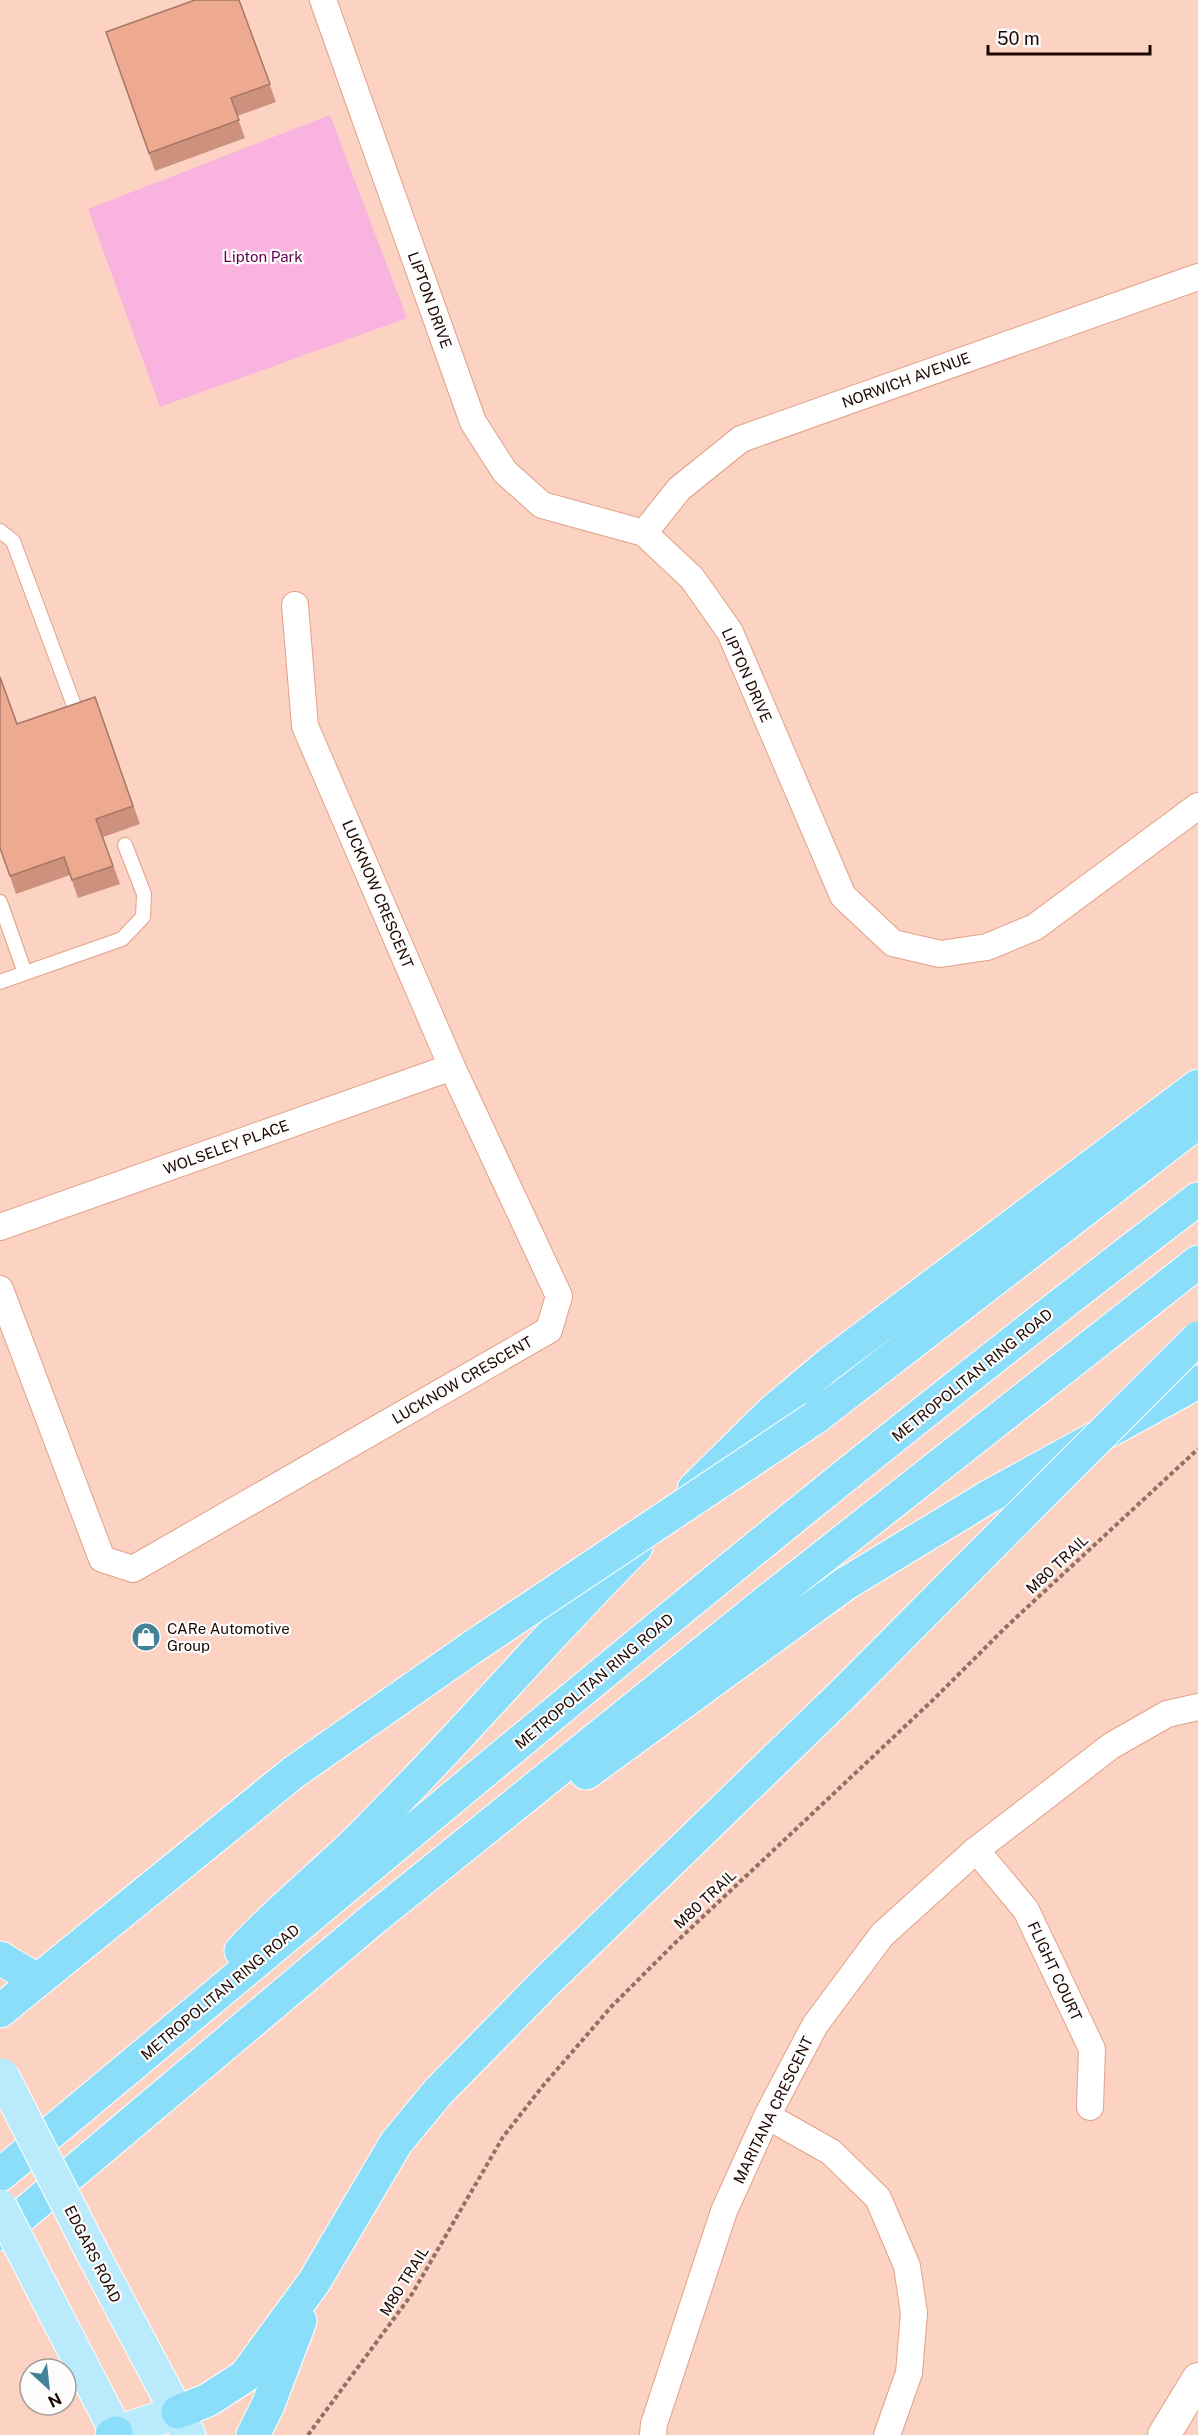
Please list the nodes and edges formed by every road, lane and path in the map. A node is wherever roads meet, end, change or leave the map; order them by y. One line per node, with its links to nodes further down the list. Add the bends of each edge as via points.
1 (323, 0): 4 (street, LIPTON DRIVE, via 473,422 505,472 542,504)
2 (1198, 277): 4 (street, NORWICH AVENUE, via 741,439 679,489)
3 (0, 531): 6 (lane, via 13,541)
4 (644, 533): 7 (street, LIPTON DRIVE, via 692,578 730,632 843,896 893,943 940,954 987,947 1035,927)
5 (295, 605): 12 (street, LUCKNOW CRESCENT, via 305,726)
6 (75, 708)
7 (1198, 806)
8 (125, 844): 10 (lane, via 144,894 143,917 122,939)
9 (0, 902): 10 (lane)
10 (25, 973): 11 (lane)
11 (0, 982)
12 (452, 1067): 17 (street, WOLSELEY PLACE); 19 (street, LUCKNOW CRESCENT, via 559,1296 549,1330 133,1569 102,1559)
13 (1198, 1086): 30 (highway, via 829,1364 772,1412 593,1590 350,1848 276,1914)
14 (1198, 1122): 22 (highway)
15 (1198, 1148): 22 (highway, via 998,1300)
16 (1198, 1199): 30 (highway, METROPOLITAN RING ROAD, via 1058,1306 667,1620)
17 (0, 1227)
18 (1198, 1262): 26 (highway, via 784,1587)
19 (0, 1289)
20 (1198, 1338): 37 (highway, bridge, via 438,2092 396,2143)
21 (1198, 1382): 26 (highway, via 988,1497 845,1584 604,1761)
22 (816, 1417): 28 (highway, bridge, via 294,1772)
23 (1198, 1449): 42 (path, M80 TRAIL, via 1006,1627 611,2007 503,2138 412,2295)
24 (1198, 1707): 25 (street, MARITANA CRESCENT, via 1167,1714 1111,1746)
25 (976, 1850): 32 (street, FLIGHT COURT, via 1026,1910 1092,2049); 33 (street, MARITANA CRESCENT, via 882,1935 815,2025)
26 (372, 1920): 36 (highway)
27 (0, 1958): 28 (highway)
28 (37, 1980): 29 (highway)
29 (0, 2011)
30 (136, 2062): 34 (highway, METROPOLITAN RING ROAD)
31 (1, 2073): 39 (main road, EDGARS ROAD, bridge)
32 (1090, 2107)
33 (767, 2116): 43 (street, MARITANA CRESCENT, via 724,2211); 44 (street, via 831,2152 878,2198 907,2266 914,2313 909,2373)
34 (0, 2175)
35 (0, 2206): 40 (main road, bridge)
36 (0, 2234)
37 (314, 2282): 39 (highway, via 245,2376 208,2400); 41 (highway)
38 (1198, 2379): 45 (street)
39 (184, 2423): 40 (main road)
40 (115, 2434)
41 (253, 2435)
42 (308, 2435)
43 (653, 2435)
44 (886, 2435)
45 (1164, 2435)

